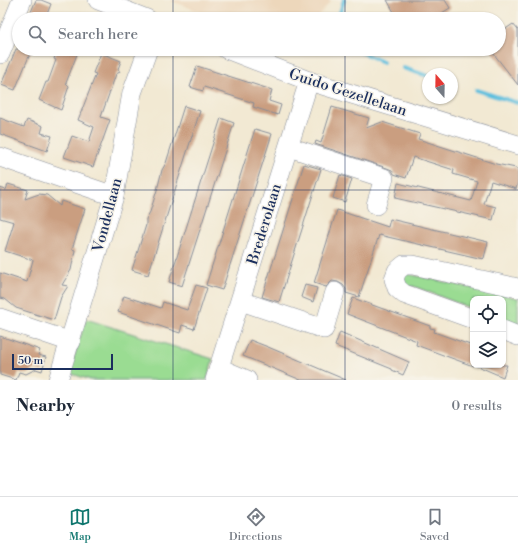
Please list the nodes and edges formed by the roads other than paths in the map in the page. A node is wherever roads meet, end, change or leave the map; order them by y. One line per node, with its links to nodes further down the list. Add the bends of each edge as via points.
1 (22, 0): 3 (street)
2 (98, 0): 4 (street)
3 (17, 12)
4 (129, 12)
5 (12, 25): 6 (street)
6 (0, 54)
7 (145, 56): 13 (street, Vondellaan, via 132,93)
8 (244, 56): 9 (street, Guido Gezellelaan)
9 (309, 81): 10 (street, Guido Gezellelaan); 11 (street, Brederolaan)
10 (518, 145)
11 (289, 147): 14 (street, via 384,178); 17 (street, Brederolaan)
12 (0, 157): 13 (street)
13 (114, 196): 22 (street, Vondellaan)
14 (376, 205)
15 (518, 288): 19 (street, via 413,264 404,265 397,271 395,284 404,294)
16 (335, 292): 17 (street, via 324,329)
17 (241, 301): 23 (street, Brederolaan)
18 (0, 318): 22 (street)
19 (470, 318)
20 (506, 331): 21 (street)
21 (518, 336)
22 (71, 342): 24 (street, Vondellaan)
23 (217, 374): 25 (street, Brederolaan)
24 (58, 380)
25 (247, 380)

